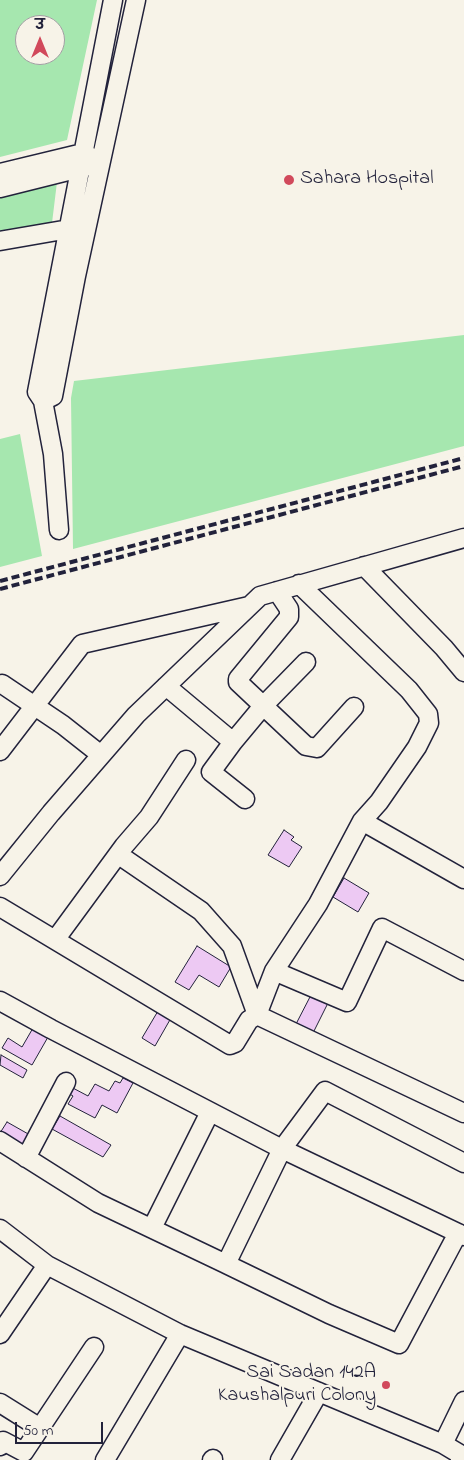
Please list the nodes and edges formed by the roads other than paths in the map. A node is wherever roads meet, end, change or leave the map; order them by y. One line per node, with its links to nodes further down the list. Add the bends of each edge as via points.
1 (112, 0): 3 (street)
2 (136, 0): 4 (street)
3 (82, 161): 4 (street); 5 (street); 6 (street); 7 (street)
4 (101, 161): 7 (street)
5 (0, 173)
6 (0, 188)
7 (77, 230): 8 (street); 9 (street, via 53,396 43,401 53,454)
8 (0, 241)
9 (59, 530)
10 (464, 538): 11 (street)
11 (364, 566): 12 (street); 16 (street)
12 (299, 584): 13 (street); 27 (street, via 409,690 428,714 429,723 417,747)
13 (276, 591): 14 (street, via 260,596); 19 (street, via 289,608 288,617 238,679)
14 (250, 605): 18 (street); 20 (street, via 82,644)
15 (306, 662): 19 (street)
16 (463, 668)
17 (2, 684): 20 (street)
18 (166, 686): 22 (street); 24 (street)
19 (263, 706): 21 (street, via 306,746 318,748); 22 (street)
20 (35, 707): 23 (street); 24 (street)
21 (354, 707)
22 (233, 742): 26 (street, via 211,772)
23 (0, 751)
24 (101, 755): 29 (street)
25 (186, 760): 28 (street, via 149,817)
26 (245, 799)
27 (362, 821): 30 (street); 33 (street, via 318,904)
28 (119, 855): 32 (street); 36 (street, via 201,911 232,946)
29 (0, 876)
30 (464, 879)
31 (0, 907): 32 (street)
32 (55, 940): 36 (street, via 230,1045 235,1043 248,1020)
33 (274, 971): 34 (street, via 347,1002 382,928); 36 (street)
34 (464, 971)
35 (0, 1001): 38 (street)
36 (257, 1015): 39 (street)
37 (66, 1082): 42 (street)
38 (210, 1112): 41 (street); 44 (street)
39 (464, 1113)
40 (0, 1141): 42 (street)
41 (282, 1149): 43 (street, via 325,1091); 46 (street); 47 (street)
42 (26, 1158): 44 (street, via 98,1203)
43 (464, 1163)
44 (152, 1228): 47 (street)
45 (0, 1229): 48 (street)
46 (461, 1234): 47 (street, via 399,1344)
47 (226, 1264)
48 (47, 1265): 49 (street); 50 (street)
49 (1, 1330)
50 (180, 1334): 52 (street); 59 (street)
51 (94, 1347): 55 (street)
52 (319, 1392): 56 (street); 60 (street)
53 (464, 1400): 56 (street)
54 (0, 1403): 55 (street)
55 (40, 1428): 58 (street)
56 (443, 1444): 61 (street, via 463,1456)
57 (0, 1446): 58 (street, via 3,1441)
58 (30, 1456)
59 (105, 1460)
60 (280, 1460)
61 (460, 1460)

